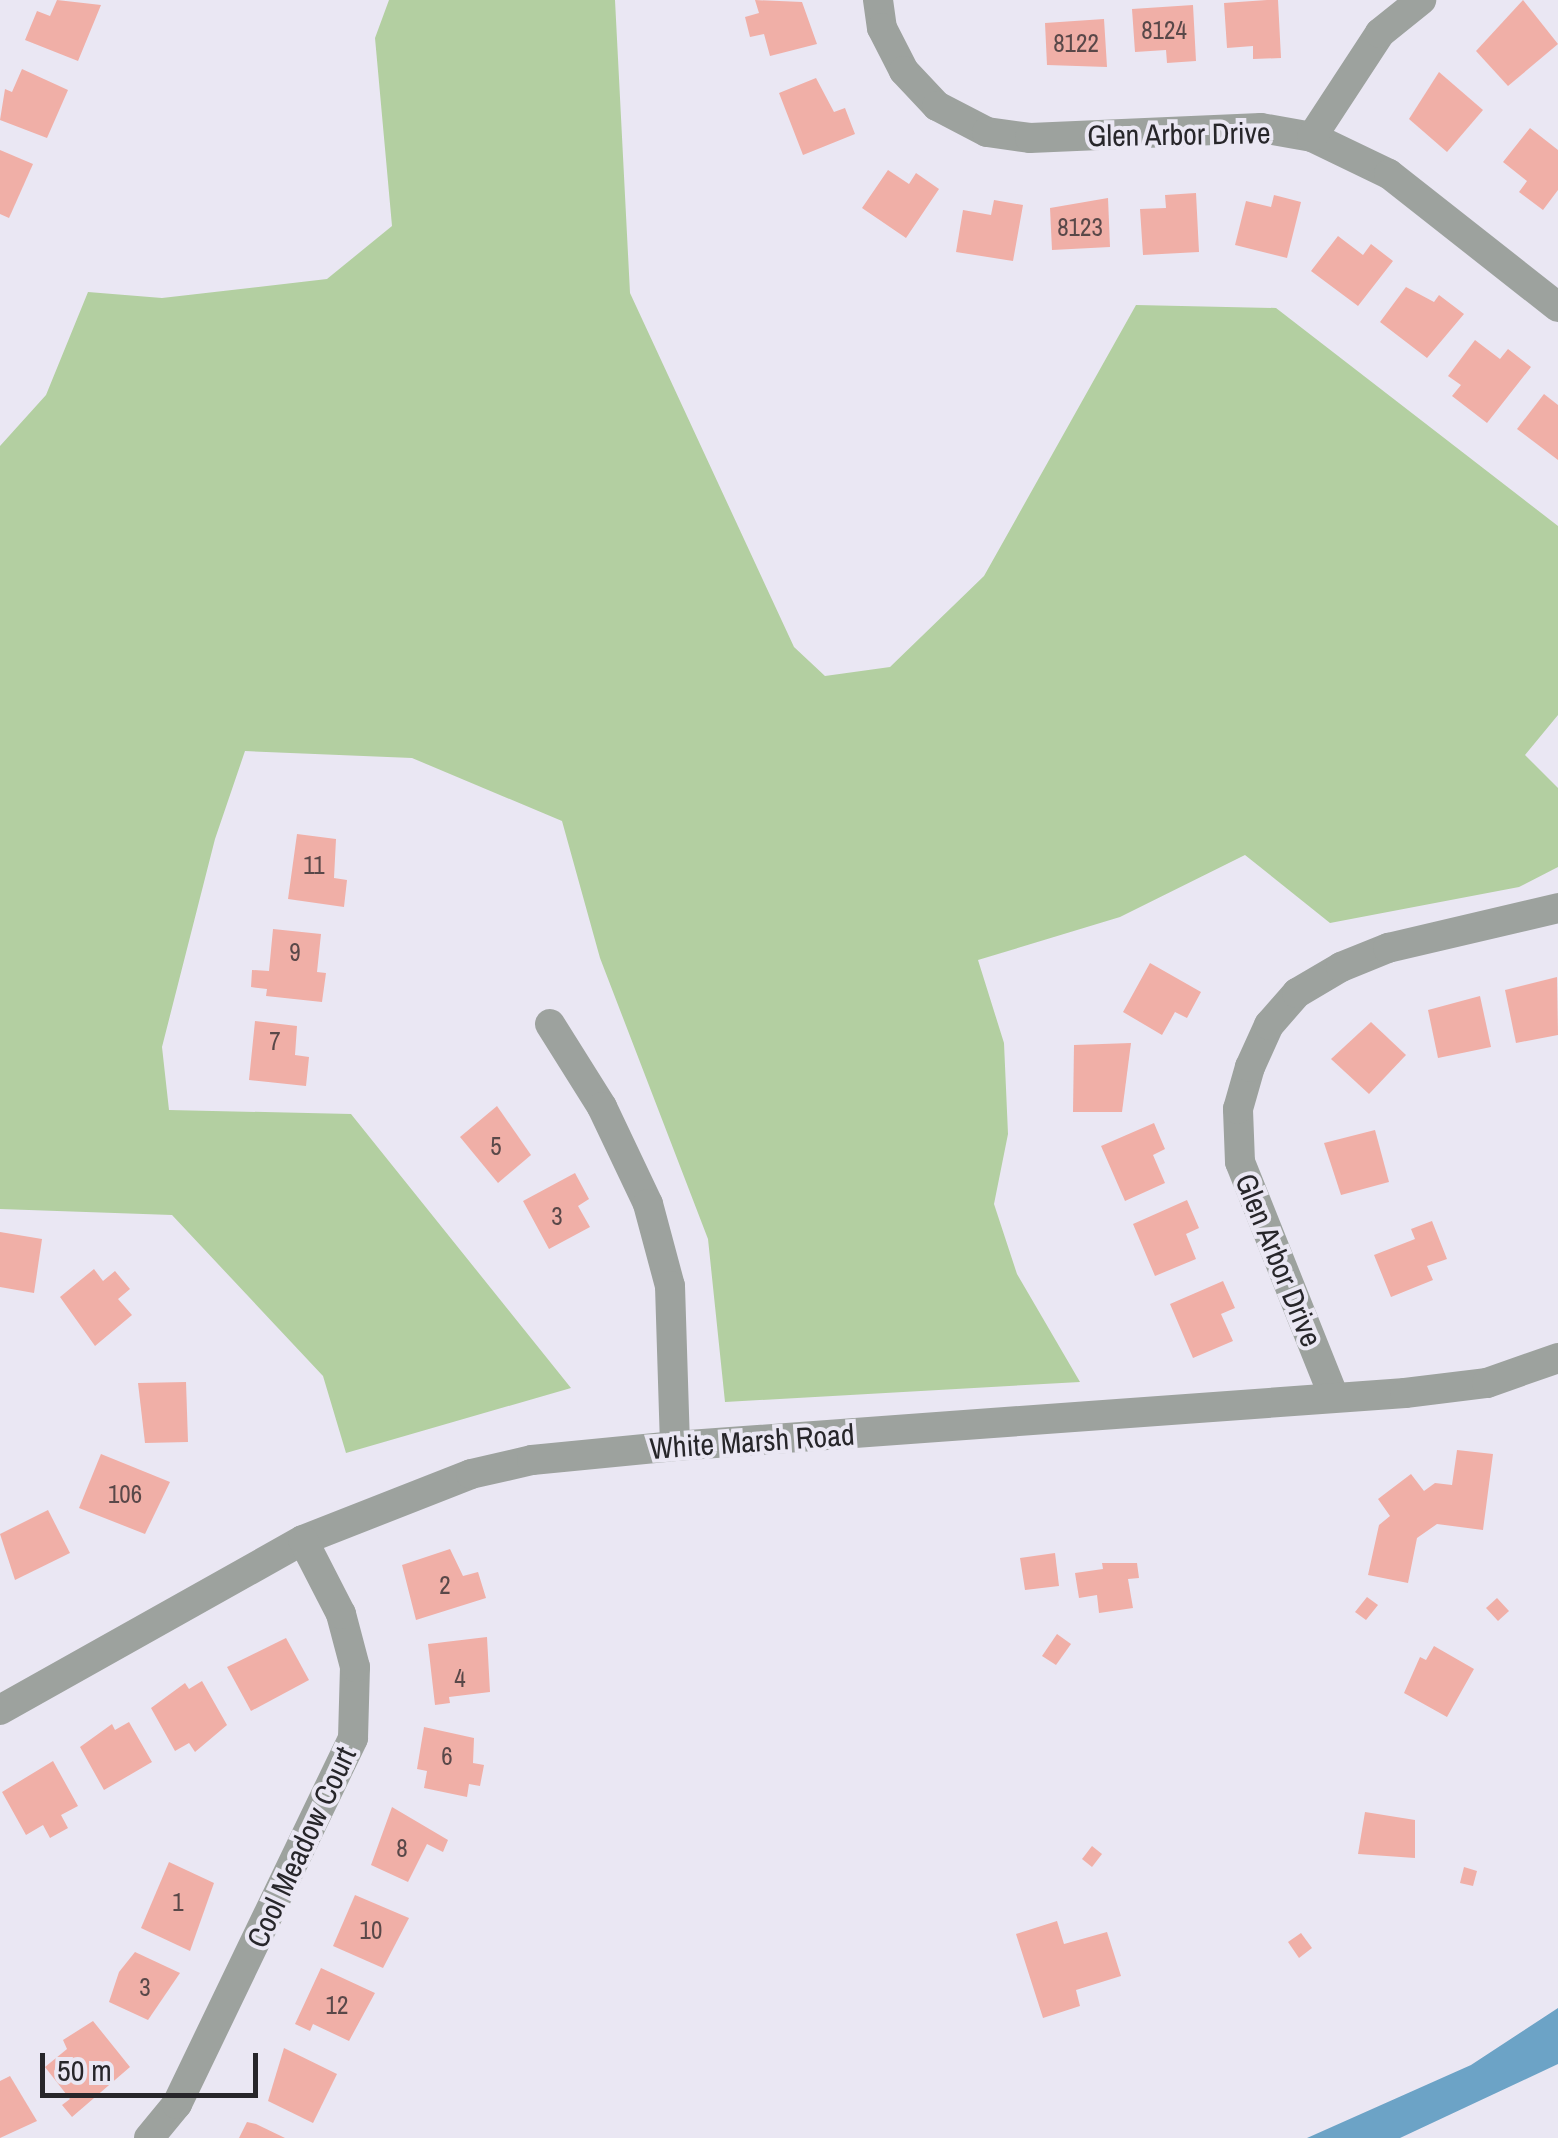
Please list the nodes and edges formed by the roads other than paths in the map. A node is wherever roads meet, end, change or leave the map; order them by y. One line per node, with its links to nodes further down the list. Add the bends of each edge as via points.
1 (878, 0): 3 (street, Glen Arbor Drive, via 882,28 904,71 937,106 987,132 1030,138 1261,128)
2 (1421, 0): 3 (street, via 1380,33)
3 (1312, 137): 4 (street, Glen Arbor Drive, via 1388,174)
4 (1558, 306)
5 (1558, 908): 8 (street, Glen Arbor Drive, via 1388,948 1341,967 1298,993 1270,1025 1250,1067 1238,1109 1240,1162)
6 (550, 1024): 9 (street, via 602,1107 648,1204 670,1286)
7 (1558, 1358): 8 (street, White Marsh Road, via 1487,1383)
8 (1334, 1397): 9 (street, White Marsh Road)
9 (675, 1446): 10 (street, White Marsh Road, via 532,1460 472,1474)
10 (303, 1540): 11 (street, White Marsh Road); 12 (street, Cool Meadow Court, via 340,1614 355,1667 354,1738 177,2104)
11 (0, 1710)
12 (149, 2138)

